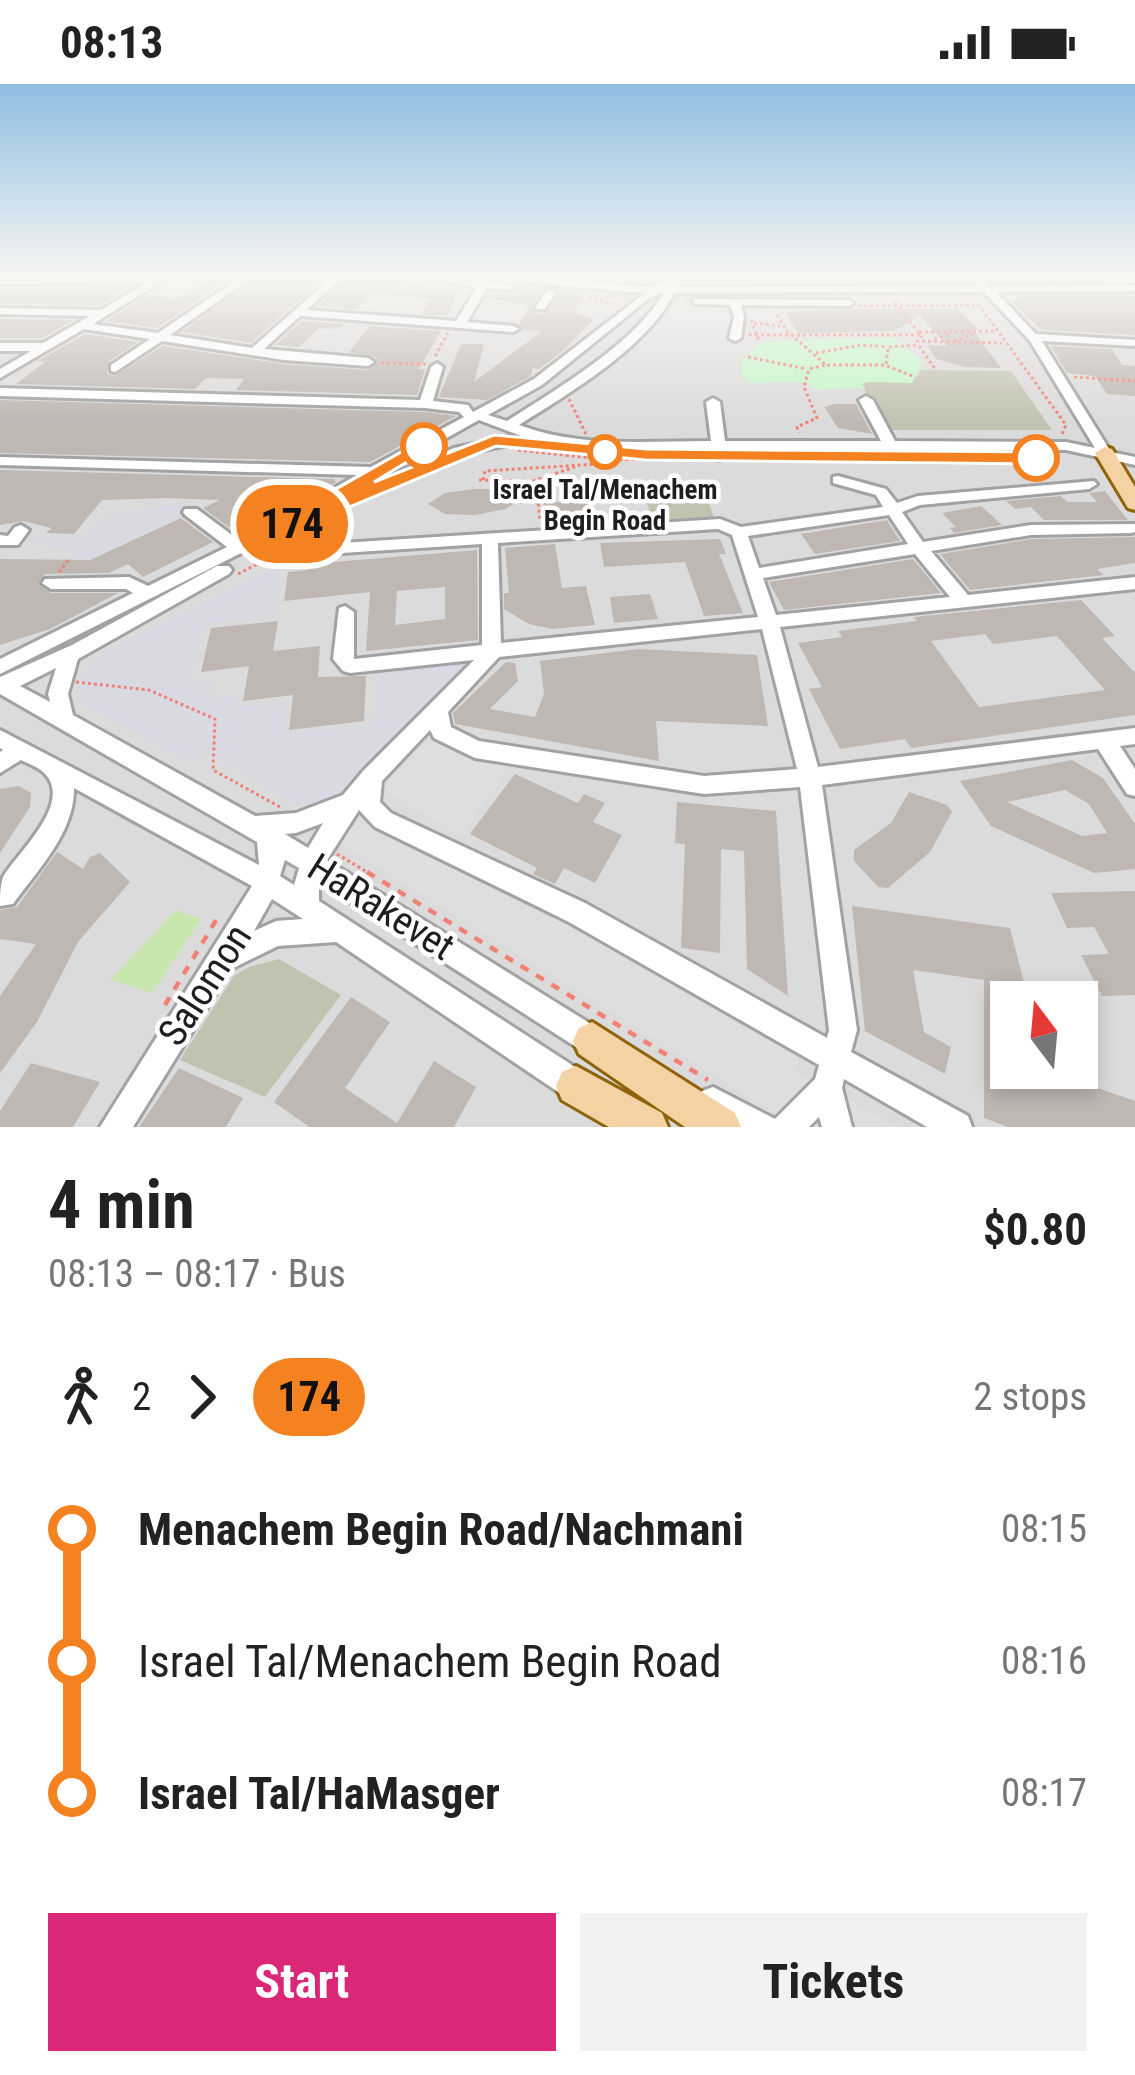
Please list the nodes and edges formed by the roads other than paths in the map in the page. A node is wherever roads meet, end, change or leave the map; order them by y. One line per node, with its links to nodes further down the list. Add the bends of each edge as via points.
1 (86, 326): 13 (street); 16 (street)
2 (179, 326): 13 (street)
3 (284, 326): 17 (street)
4 (455, 326): 5 (street)
5 (459, 326): 10 (street)
6 (614, 326): 24 (street)
7 (630, 326): 22 (street)
8 (739, 326): 11 (street)
9 (1022, 326): 12 (street)
10 (513, 329)
11 (738, 337)
12 (1033, 337): 14 (street); 33 (street)
13 (161, 338): 17 (street); 21 (street)
14 (1135, 343)
15 (0, 346): 16 (street)
16 (51, 347): 18 (street)
17 (255, 351): 19 (street)
18 (28, 361): 23 (street); 25 (street)
19 (368, 362)
20 (434, 366): 28 (street)
21 (115, 368)
22 (589, 371): 24 (street); 30 (street)
23 (0, 374)
24 (547, 375): 29 (street)
25 (0, 390): 28 (street)
26 (866, 400): 31 (street)
27 (712, 402): 32 (street)
28 (425, 404): 29 (street)
29 (477, 417): 30 (street); 35 (street)
30 (508, 432): 32 (street, via 598,452); 47 (street)
31 (890, 446): 32 (street); 33 (street, via 1066,446)
32 (719, 452): 33 (street)
33 (1100, 460): 36 (street); 39 (main road)
34 (0, 461): 35 (street, via 336,473)
35 (390, 465): 47 (street)
36 (1135, 465)
37 (838, 480): 40 (street, via 875,487)
38 (1089, 484): 40 (street)
39 (1135, 505)
40 (893, 510): 44 (street); 49 (street)
41 (190, 512): 48 (street)
42 (1131, 528): 49 (street, via 1031,530)
43 (21, 530): 46 (street, via 12,541)
44 (739, 532): 45 (street, via 720,524); 51 (street)
45 (490, 538): 47 (street, via 337,549); 59 (street)
46 (0, 540)
47 (286, 540): 48 (street); 50 (street); 58 (street)
48 (234, 544): 50 (street)
49 (919, 548): 51 (street); 55 (street)
50 (205, 565): 54 (street)
51 (754, 574): 57 (street)
52 (51, 583): 54 (street, via 129,583)
53 (1135, 583): 55 (street)
54 (149, 594): 58 (street)
55 (964, 602): 57 (street)
56 (345, 612): 59 (street, via 343,658 350,666)
57 (770, 625): 59 (street); 69 (street)
58 (73, 641): 60 (street); 61 (street); 63 (street, via 59,683)
59 (492, 652): 62 (street)
60 (0, 653)
61 (1, 681): 63 (street, HaRakevet)
62 (438, 712): 68 (street); 69 (street, via 441,732 460,744 643,778 704,785)
63 (65, 724): 72 (street, HaRakevet)
64 (1135, 736): 65 (street)
65 (1103, 740): 69 (street); 70 (street)
66 (6, 750): 67 (street, HaRakevet)
67 (52, 767): 75 (street, HaRakevet); 76 (street, via 65,784 59,815)
68 (372, 776): 71 (street); 81 (street, via 368,806 383,820 547,898)
69 (810, 777): 81 (street, via 843,1030)
70 (1135, 787)
71 (349, 803): 72 (street, via 282,826); 74 (street)
72 (246, 822): 73 (street, HaRakevet)
73 (268, 836): 74 (street, HaRakevet); 75 (street)
74 (320, 851): 77 (street, via 305,883); 80 (street, HaRakevet)
75 (268, 882): 77 (street, HaRakevet); 79 (street, Salomon)
76 (4, 896)
77 (306, 907): 78 (street, HaRakevet)
78 (340, 929): 79 (street, via 261,938); 82 (street, HaRakevet)
79 (215, 969): 85 (street, Salomon)
80 (592, 1041): 84 (main road); 88 (street, HaRakevet)
81 (837, 1057): 83 (street); 91 (street)
82 (577, 1085): 86 (street, HaRakevet); 87 (main road)
83 (827, 1088): 89 (street); 90 (street)
84 (723, 1109)
85 (116, 1127)
86 (630, 1127)
87 (648, 1127)
88 (764, 1127)
89 (787, 1127)
90 (837, 1127)
91 (957, 1127)

